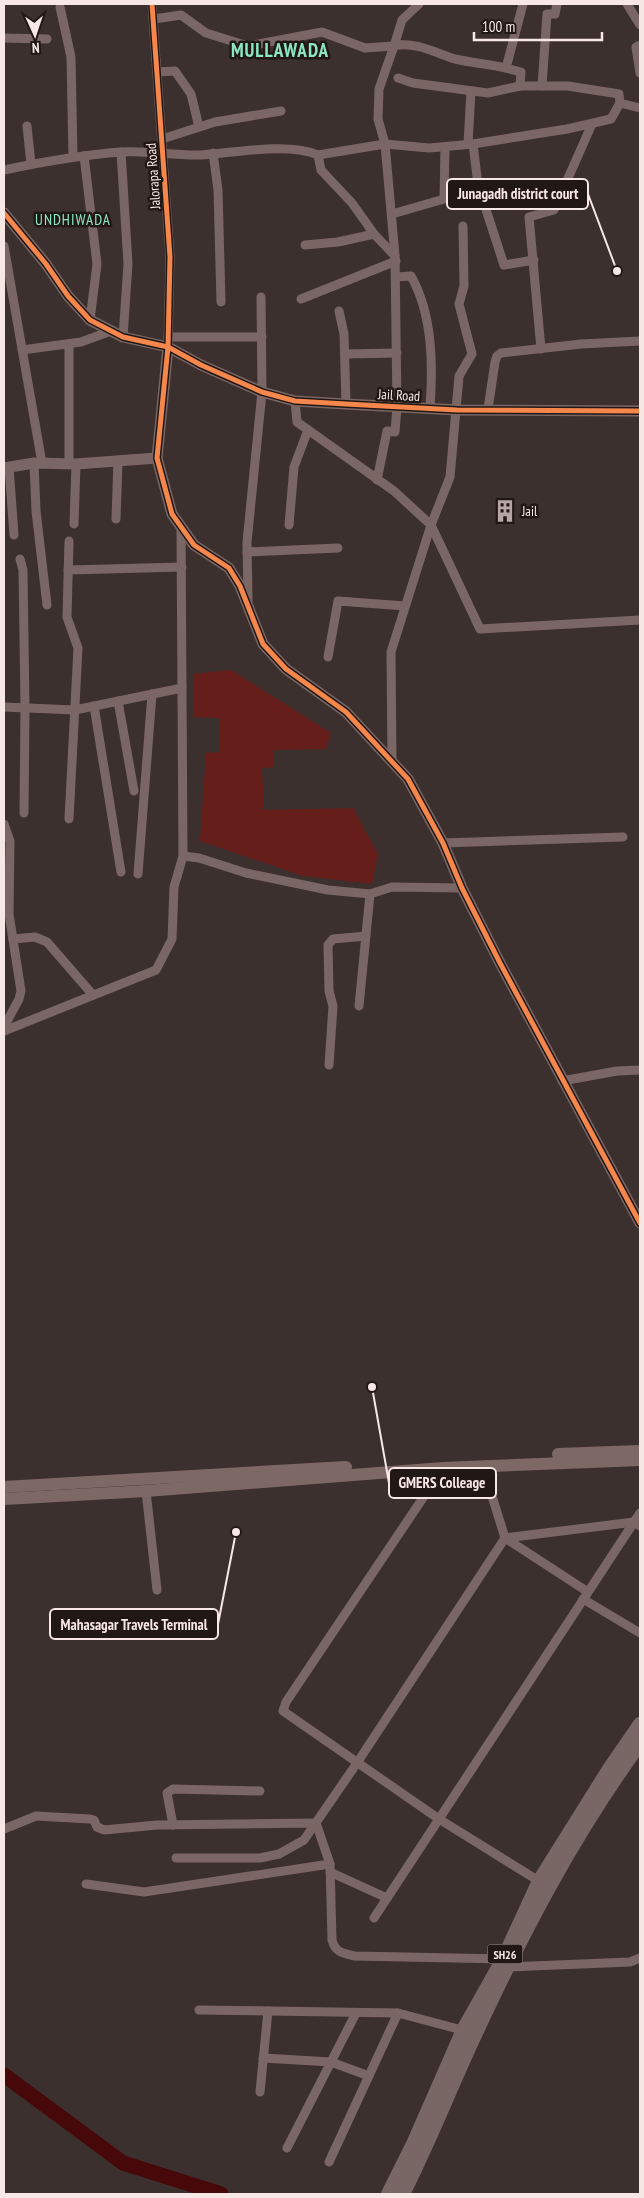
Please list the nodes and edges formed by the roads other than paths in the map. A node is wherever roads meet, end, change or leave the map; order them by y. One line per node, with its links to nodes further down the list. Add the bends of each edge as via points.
1 (152, 4): 7 (street, Jalorapa Road)
2 (419, 4): 12 (street, via 402,20)
3 (523, 4): 13 (street)
4 (557, 4): 18 (street, via 555,14 547,14)
5 (627, 4): 8 (street)
6 (60, 7): 35 (street, via 71,57)
7 (154, 19): 12 (street, via 181,15 206,32 248,46 322,32 365,48); 14 (street, Jalorapa Road)
8 (640, 25)
9 (4, 38): 10 (street)
10 (47, 39)
11 (640, 45): 15 (street, via 636,47)
12 (394, 46): 13 (street, via 426,48 457,59); 27 (street, via 379,89 378,119)
13 (506, 68): 17 (street, via 521,72)
14 (157, 72): 25 (street, via 175,71 189,88); 26 (street, Jalorapa Road)
15 (640, 74)
16 (398, 78): 19 (street)
17 (520, 86): 18 (street); 19 (street, via 488,93)
18 (542, 86): 20 (street, via 568,86 619,94)
19 (471, 91): 28 (street)
20 (620, 103): 21 (street); 23 (street, via 611,119)
21 (640, 108)
22 (281, 111): 25 (street, via 239,116)
23 (592, 124): 28 (street); 45 (street, via 554,210 529,217)
24 (26, 126): 36 (street)
25 (199, 127): 26 (street)
26 (162, 138): 31 (street, Jalorapa Road)
27 (385, 144): 29 (street); 33 (street); 39 (street)
28 (471, 144): 29 (street); 45 (street, via 478,185 504,265)
29 (446, 147): 39 (street, via 444,199)
30 (121, 152): 31 (street); 34 (street); 53 (street, via 128,264)
31 (163, 152): 32 (street); 55 (street, Jalorapa Road, via 170,257)
32 (214, 153): 33 (street, via 262,149 310,151); 49 (street)
33 (318, 155): 41 (street, via 321,170 352,203)
34 (84, 156): 35 (street); 51 (street, via 97,264)
35 (73, 157): 36 (street)
36 (31, 164): 37 (street)
37 (4, 170)
38 (4, 212): 51 (street, Jail Road)
39 (392, 214): 44 (street)
40 (463, 226): 68 (street, via 464,286 459,304 472,354 460,372)
41 (374, 234): 42 (street); 44 (street)
42 (305, 245)
43 (4, 246): 59 (street)
44 (395, 258): 46 (street); 48 (street)
45 (534, 260): 58 (street)
46 (396, 277): 60 (street); 66 (street, via 411,276 426,316 433,371)
47 (261, 298): 54 (street)
48 (300, 298)
49 (221, 302)
50 (339, 311): 61 (street)
51 (90, 320): 52 (street, Jail Road)
52 (111, 331): 53 (street, Jail Road); 57 (street)
53 (123, 337): 55 (street, Jail Road)
54 (262, 337): 55 (street); 62 (street)
55 (168, 342): 62 (street, Jail Road, via 201,365); 71 (street)
56 (640, 342): 58 (street)
57 (69, 344): 59 (street); 74 (street)
58 (541, 349): 67 (street, via 496,356)
59 (22, 350): 73 (street)
60 (397, 353): 61 (street); 65 (street)
61 (345, 354): 64 (street)
62 (262, 392): 63 (street, Jail Road); 85 (street)
63 (295, 401): 64 (street, Jail Road); 70 (street, via 297,422)
64 (346, 404): 65 (street, Jail Road)
65 (397, 406): 66 (street, Jail Road); 76 (street, via 395,432 387,432)
66 (430, 408): 68 (street, Jail Road)
67 (488, 409): 68 (street, Jail Road); 69 (street, Jail Road)
68 (457, 410): 80 (street, via 450,477)
69 (640, 411)
70 (308, 430): 76 (street); 79 (street, via 294,466)
71 (157, 458): 72 (street); 81 (street, via 172,514)
72 (118, 461): 74 (street); 77 (street)
73 (38, 463): 74 (street); 75 (street); 89 (street, via 36,511)
74 (73, 464): 78 (street)
75 (6, 467): 82 (street)
76 (377, 480): 80 (street)
77 (116, 518)
78 (74, 524)
79 (289, 525)
80 (431, 525): 91 (street); 92 (street, via 480,629)
81 (181, 527): 87 (street); 90 (street, via 194,545 229,568)
82 (14, 535)
83 (69, 541): 88 (street)
84 (338, 548): 85 (street)
85 (247, 552): 90 (street)
86 (20, 559): 99 (street, via 23,570)
87 (182, 567): 88 (street); 94 (street)
88 (68, 570): 100 (street, via 67,617 78,648)
89 (47, 605)
90 (248, 606): 101 (street, via 263,644 286,669 346,712)
91 (405, 606): 93 (street, via 338,601); 101 (street, via 391,652)
92 (640, 620)
93 (328, 657)
94 (182, 688): 95 (street); 108 (street)
95 (152, 694): 96 (street); 110 (street)
96 (118, 701): 97 (street); 102 (street)
97 (94, 706): 100 (street); 109 (street)
98 (4, 707): 99 (street)
99 (25, 708): 100 (street); 103 (street)
100 (75, 710): 104 (street)
101 (392, 762): 107 (street, via 408,779)
102 (134, 791)
103 (24, 813)
104 (69, 819)
105 (4, 824): 114 (street, via 10,841 9,914)
106 (623, 837): 107 (street)
107 (443, 843): 111 (street)
108 (183, 856): 112 (street, via 310,887); 115 (street, via 174,888 172,939 156,970)
109 (121, 872)
110 (138, 874)
111 (462, 888): 112 (street, via 392,887); 120 (street)
112 (370, 894): 113 (street)
113 (366, 936): 116 (street); 118 (street, via 333,939 328,945 329,991 333,1006)
114 (13, 939): 115 (street, via 35,936 47,942); 117 (street, via 21,996)
115 (93, 995): 117 (street)
116 (358, 1006)
117 (4, 1029)
118 (328, 1066)
119 (640, 1070): 120 (street)
120 (562, 1081): 121 (street)
121 (640, 1223)
122 (640, 1451): 126 (main road)
123 (640, 1460): 124 (main road)
124 (487, 1465): 125 (main road); 131 (street, via 492,1496)
125 (443, 1468): 127 (main road); 137 (street, via 286,1702 284,1711 288,1716)
126 (4, 1487)
127 (146, 1491): 128 (main road); 132 (street)
128 (4, 1499)
129 (640, 1513): 130 (street)
130 (637, 1524): 131 (street); 133 (street)
131 (505, 1538): 133 (street); 137 (street)
132 (157, 1590)
133 (586, 1595): 134 (street); 139 (street)
134 (640, 1633)
135 (640, 1724): 146 (main road, SH26, via 598,1786)
136 (640, 1744): 146 (main road, SH26, via 572,1848)
137 (357, 1763): 139 (street); 140 (street)
138 (260, 1791): 141 (street, via 173,1789 167,1793)
139 (439, 1819): 146 (street); 147 (street)
140 (316, 1824): 141 (street); 143 (street, via 304,1840 279,1854 239,1860); 144 (street)
141 (173, 1825): 142 (street, via 104,1830 90,1819 36,1816)
142 (4, 1829)
143 (176, 1858)
144 (330, 1868): 145 (street, via 144,1892); 147 (street); 150 (street, via 332,1940 339,1952 354,1956)
145 (86, 1884)
146 (544, 1884): 150 (main road, SH26)
147 (387, 1898): 148 (street)
148 (374, 1918)
149 (640, 1958): 150 (street, via 630,1962)
150 (508, 1961): 155 (main road, SH26)
151 (200, 2010): 152 (street)
152 (268, 2011): 153 (street); 156 (street)
153 (356, 2013): 154 (street); 157 (street)
154 (398, 2014): 155 (street); 158 (street)
155 (470, 2032): 162 (main road, SH26); 163 (main road, SH26, via 428,2145)
156 (263, 2058): 157 (street); 159 (street)
157 (331, 2062): 158 (street); 160 (street)
158 (369, 2076): 161 (street)
159 (260, 2092)
160 (287, 2148)
161 (329, 2162)
162 (388, 2194)
163 (403, 2194)

